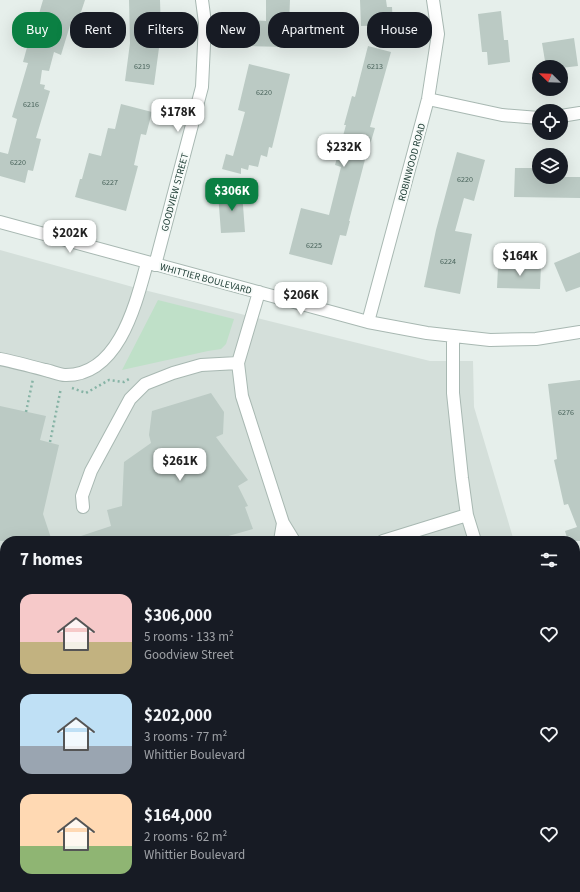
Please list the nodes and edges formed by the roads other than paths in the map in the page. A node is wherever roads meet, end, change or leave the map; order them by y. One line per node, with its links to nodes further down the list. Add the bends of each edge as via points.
1 (202, 0): 8 (street, GOODVIEW STREET, via 205,23 202,87)
2 (433, 0): 3 (street, ROBINWOOD ROAD, via 438,34)
3 (428, 99): 6 (street, via 502,115); 10 (street, ROBINWOOD ROAD)
4 (580, 113): 5 (street)
5 (568, 115)
6 (532, 117)
7 (0, 222): 8 (street, WHITTIER BOULEVARD)
8 (151, 264): 9 (street, WHITTIER BOULEVARD); 13 (street, GOODVIEW STREET, via 124,331 113,350 99,364 83,373 65,375)
9 (259, 292): 10 (street, WHITTIER BOULEVARD); 14 (street)
10 (368, 322): 12 (street, WHITTIER BOULEVARD)
11 (580, 332): 12 (street, WHITTIER BOULEVARD, via 536,339 490,340)
12 (453, 336): 16 (street, via 453,393)
13 (0, 358)
14 (238, 363): 15 (street, via 201,365 145,384 130,398 91,471 82,496); 17 (street, via 242,396)
15 (83, 507)
16 (467, 515): 20 (street); 21 (street)
17 (283, 523): 18 (street); 19 (street)
18 (281, 536)
19 (291, 536)
20 (399, 536)
21 (474, 536)

